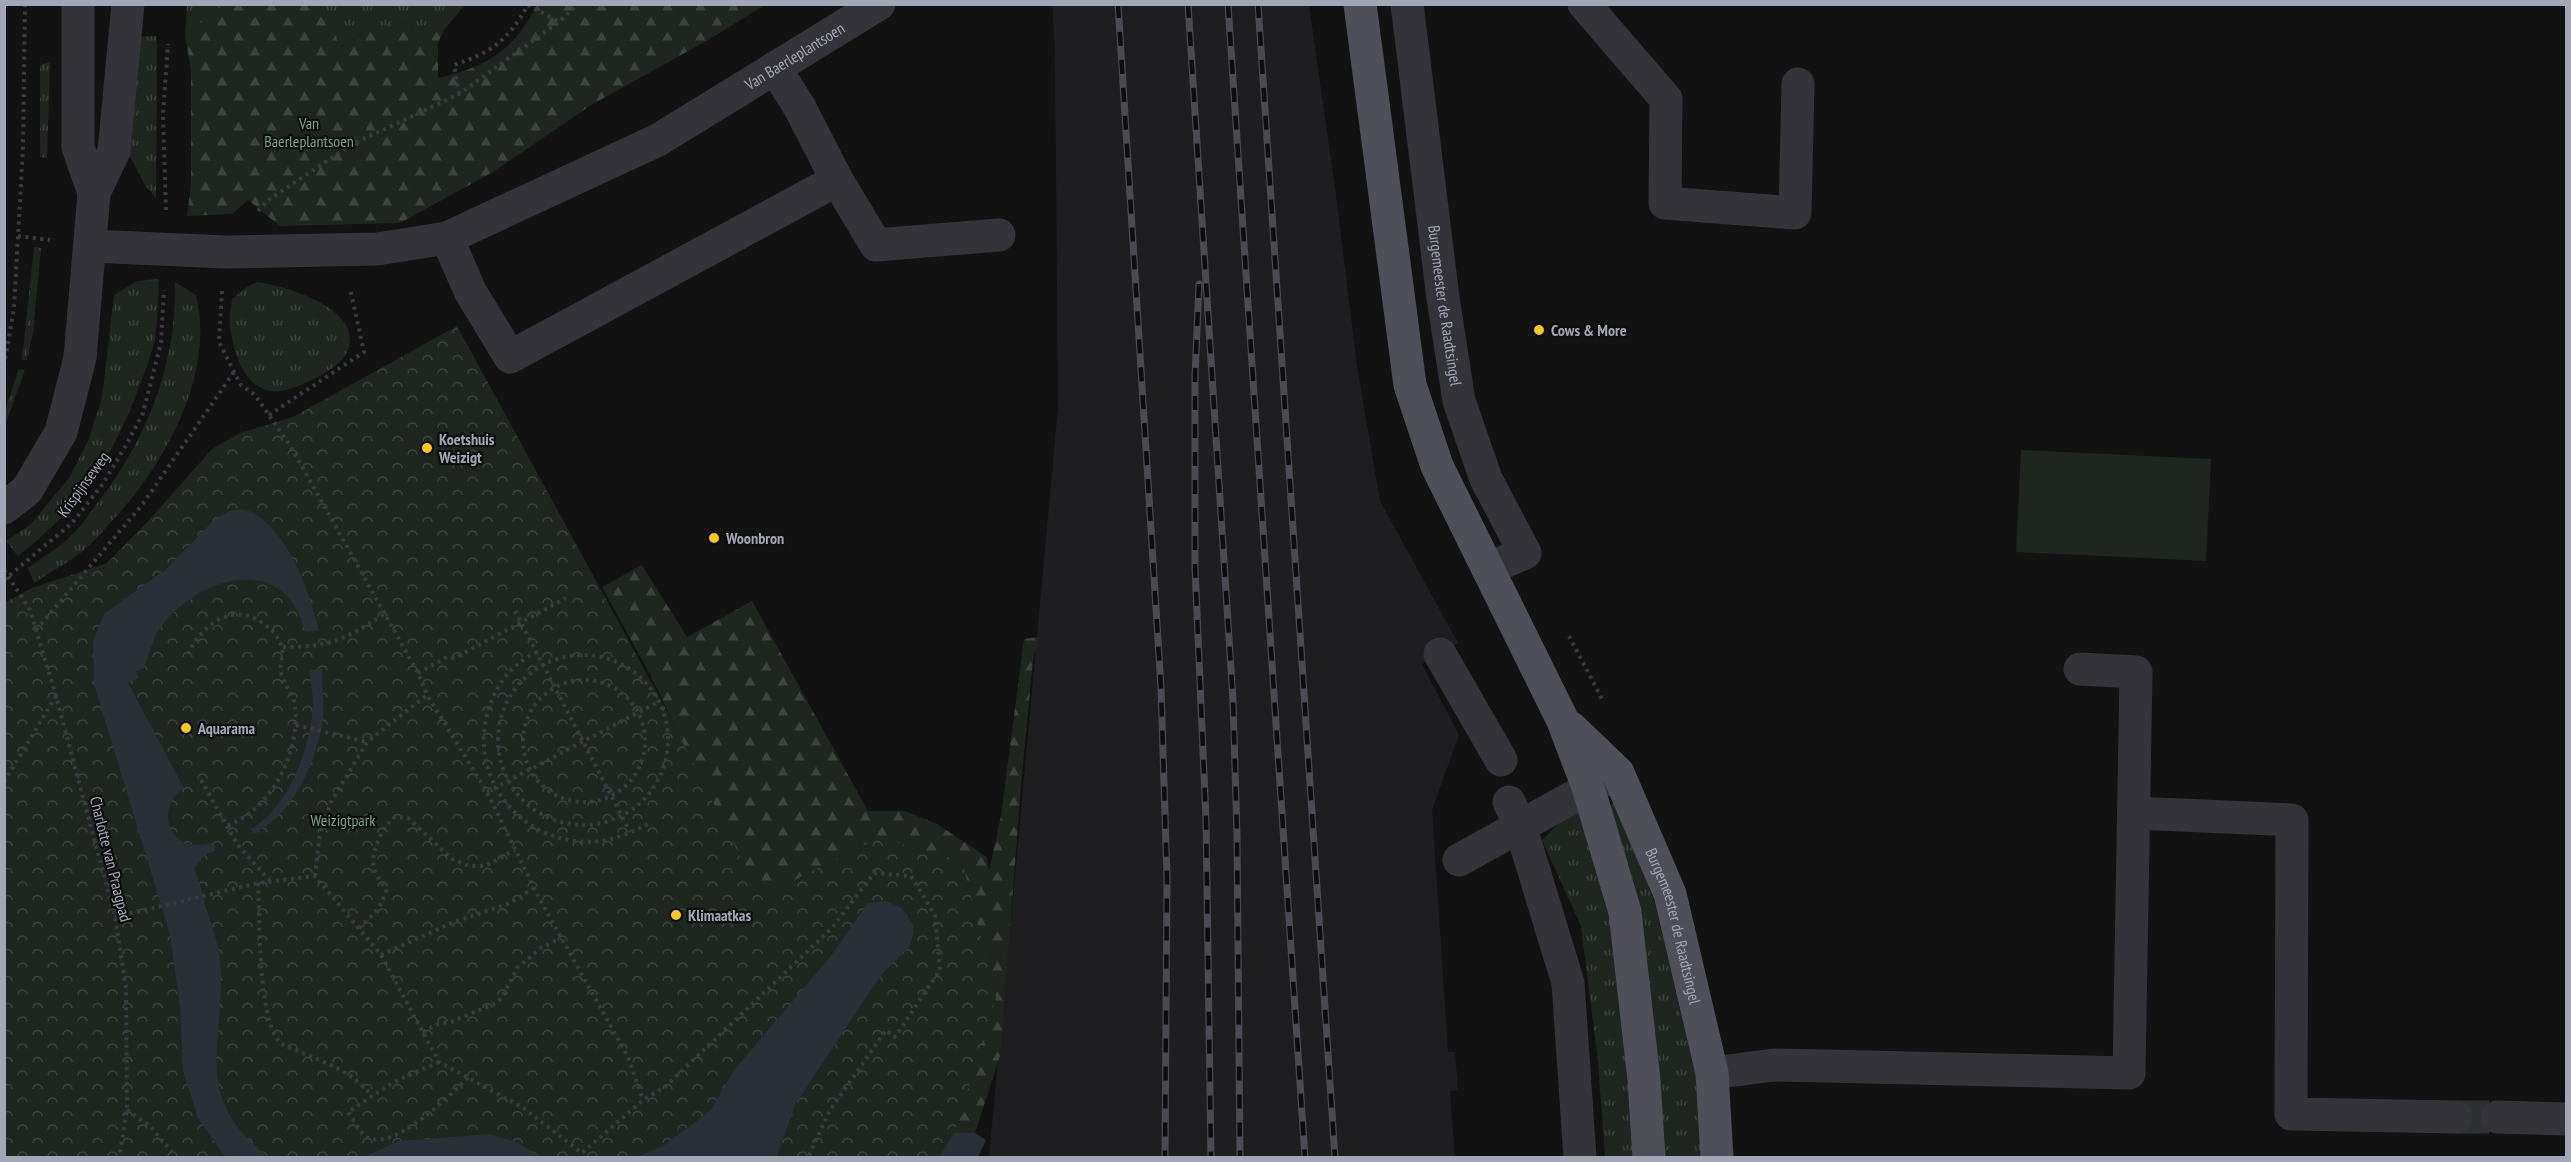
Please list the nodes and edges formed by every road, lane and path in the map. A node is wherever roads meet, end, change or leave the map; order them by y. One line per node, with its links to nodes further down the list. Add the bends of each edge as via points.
1 (24, 4): 22 (path, via 20,203 14,308)
2 (78, 4): 15 (street, via 78,147)
3 (128, 4): 15 (street, via 114,151)
4 (578, 4): 9 (path)
5 (879, 4): 11 (street, Van Baerleplantsoen)
6 (1360, 4): 26 (main road, Burgemeester de Raadtsingel, via 1410,385 1437,466)
7 (1407, 4): 26 (street, Burgemeester de Raadtsingel, via 1459,401 1486,479 1525,554)
8 (1584, 5): 12 (street, via 1666,99 1665,203 1795,213)
9 (559, 22): 13 (path); 13 (path, via 528,5 513,32 485,55 454,64)
10 (168, 32): 20 (path, via 163,115)
11 (775, 68): 14 (street); 17 (street, Van Baerleplantsoen, via 658,140)
12 (1798, 84)
13 (459, 94): 21 (path, via 351,145 267,201)
14 (837, 180): 16 (street, via 876,245); 17 (street, via 510,357 470,291)
15 (94, 193): 18 (street)
16 (999, 235)
17 (447, 238): 19 (street, Van Baerleplantsoen, via 377,249)
18 (91, 246): 20 (street, Van Baerleplantsoen); 25 (street, via 80,358 61,432 27,490)
19 (342, 249): 21 (street, Van Baerleplantsoen); 24 (path, via 364,351)
20 (166, 250): 21 (street, Van Baerleplantsoen); 28 (path, Krispijnseweg, via 161,343 143,413 102,485 72,523)
21 (225, 252): 23 (path, via 219,342)
22 (4, 366)
23 (234, 372): 24 (path); 33 (path, via 142,505)
24 (269, 415): 31 (path, via 325,504)
25 (4, 508)
26 (1488, 569): 46 (main road, Burgemeester de Raadtsingel)
27 (4, 570): 28 (path, Charlotte van Praagpad)
28 (7, 579): 33 (path, Charlotte van Praagpad, via 30,610)
29 (566, 598): 32 (path)
30 (515, 611): 32 (path)
31 (384, 614): 34 (path, via 329,645); 40 (path)
32 (521, 622): 35 (path); 40 (path)
33 (36, 631): 43 (path, Charlotte van Praagpad)
34 (282, 647): 36 (path, via 274,631 253,616 236,614 206,627); 47 (path, via 280,673 293,700)
35 (537, 652): 38 (path); 57 (path, via 511,668 488,710 482,747)
36 (188, 654)
37 (1440, 654): 50 (street)
38 (543, 665): 41 (path); 44 (path, via 580,655 599,657 634,673); 54 (path, via 521,681 506,703 498,729 499,756)
39 (2080, 669): 61 (street, via 2136,672)
40 (418, 673): 42 (path)
41 (555, 687): 45 (path, via 582,680 608,685 620,692); 48 (path); 51 (path, via 531,709 525,723 522,739)
42 (427, 695): 49 (path); 58 (path)
43 (56, 696): 55 (path); 72 (path, Charlotte van Praagpad)
44 (658, 702): 45 (path); 62 (path, via 667,727 667,754 658,779 643,801)
45 (638, 713): 48 (path); 59 (path, via 645,738 640,765 625,786)
46 (1563, 721): 52 (main road, Burgemeester de Raadtsingel); 56 (main road, Burgemeester de Raadtsingel)
47 (298, 725): 49 (path); 64 (path, via 287,763 269,795 250,813)
48 (584, 741): 51 (path); 59 (path)
49 (367, 742): 68 (path, via 331,802 320,832)
50 (1501, 760)
51 (529, 770): 54 (path); 59 (path, via 545,789 567,801 591,802)
52 (1617, 773): 56 (street); 78 (main road, Burgemeester de Raadtsingel, via 1670,894)
53 (201, 780): 64 (path)
54 (508, 781): 57 (path); 62 (path, via 538,813 558,822 602,824)
55 (4, 782)
56 (1588, 787): 60 (street); 91 (main road, Burgemeester de Raadtsingel, via 1625,912)
57 (495, 788): 58 (path); 65 (path, via 532,827 562,838 584,842)
58 (487, 792): 66 (path)
59 (611, 796): 62 (path)
60 (1515, 813): 67 (street); 90 (street, via 1568,982)
61 (2135, 813): 78 (street, via 2129,1072 1774,1065); 83 (street, via 2292,820 2291,1114)
62 (622, 816): 65 (path)
63 (648, 824): 65 (path)
64 (227, 826): 69 (path, via 237,844)
65 (630, 832)
66 (515, 850): 71 (path); 73 (path, via 485,866 469,866 453,859 408,818 395,817 385,825 375,852 374,869 386,891 383,902)
67 (1459, 860)
68 (315, 876): 69 (path); 73 (path)
69 (270, 881): 70 (path)
70 (258, 883): 72 (path); 80 (path, via 264,1003 271,1032 282,1044 340,1069 364,1086)
71 (534, 888): 74 (path); 75 (path, via 510,903 454,922)
72 (115, 917): 82 (path, Charlotte van Praagpad, via 126,988)
73 (359, 928): 75 (path)
74 (561, 938): 76 (path, via 541,948 517,968 497,1003); 81 (path, via 628,1058)
75 (381, 955): 76 (path)
76 (423, 1032): 77 (path)
77 (439, 1062): 79 (path); 80 (path, via 392,1083)
78 (1712, 1073): 92 (main road, Burgemeester de Raadtsingel)
79 (468, 1078): 80 (path, via 410,1127 396,1136 378,1140 365,1136 348,1112); 86 (path, via 522,1107)
80 (372, 1097)
81 (643, 1100): 86 (path); 89 (path, via 666,1086 832,928 874,873 911,876 935,915 940,970 895,1037 886,1030 829,1112)
82 (128, 1110): 87 (path, Charlotte van Praagpad); 88 (path, via 150,1126)
83 (2456, 1117)
84 (2497, 1118): 85 (street)
85 (2566, 1119)
86 (580, 1155)
87 (119, 1158)
88 (177, 1158)
89 (808, 1158)
90 (1580, 1158)
91 (1649, 1158)
92 (1717, 1158)

